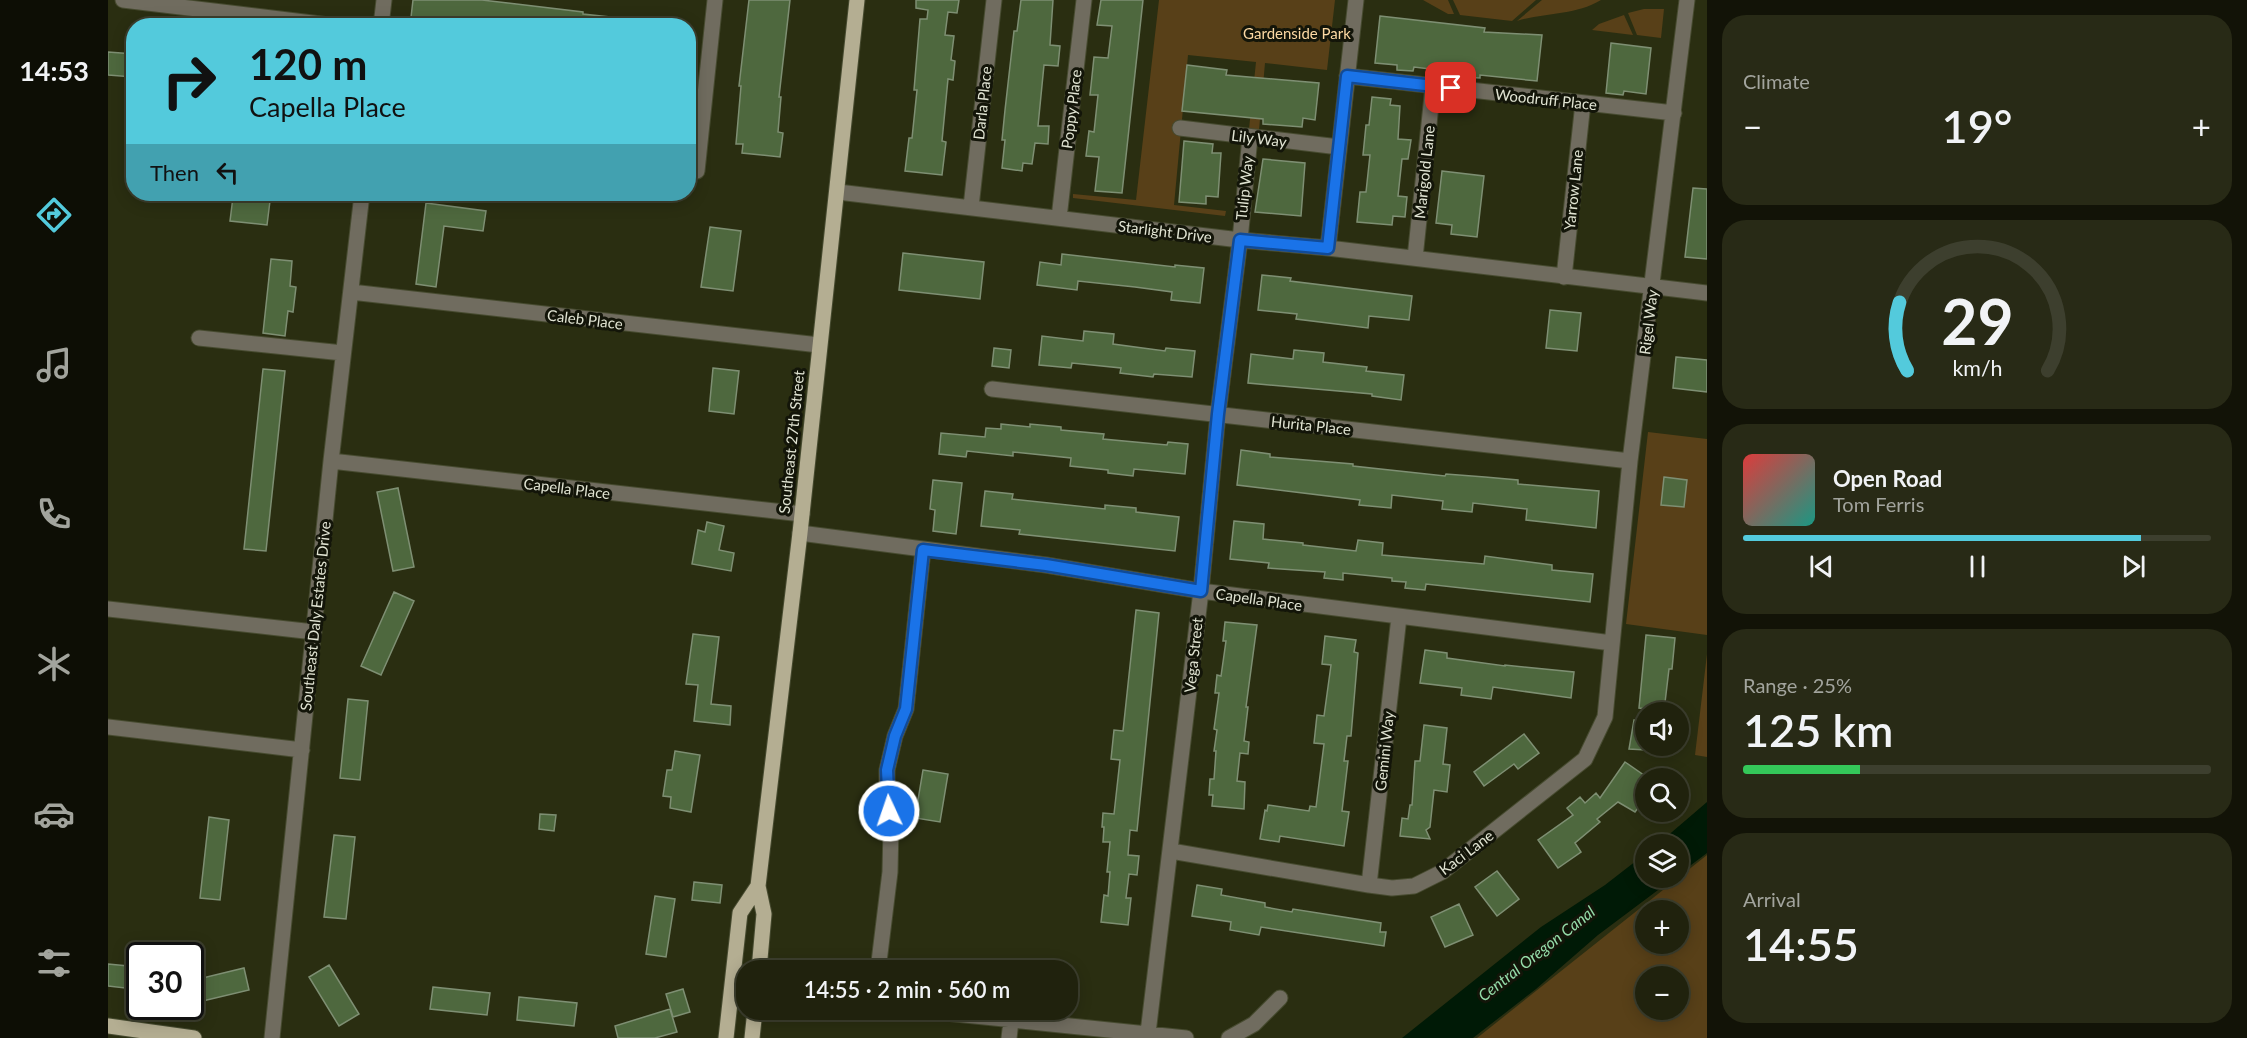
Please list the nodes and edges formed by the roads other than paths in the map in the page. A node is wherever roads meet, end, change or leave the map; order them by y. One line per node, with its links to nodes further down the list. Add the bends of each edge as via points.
1 (123, 0): 9 (street)
2 (384, 0): 10 (street)
3 (715, 0): 18 (street)
4 (857, 0): 19 (main road, Southeast 27th Street)
5 (993, 0): 21 (street, Darla Place)
6 (1084, 0): 22 (street, Poppy Place)
7 (1356, 0): 11 (street)
8 (1687, 0): 14 (street, Rigel Way)
9 (271, 18)
10 (382, 18)
11 (1347, 76): 12 (street, Woodruff Place); 17 (street)
12 (1433, 86): 13 (street, Woodruff Place); 25 (street, Marigold Lane)
13 (1582, 103): 14 (street, Woodruff Place); 26 (street, Yarrow Lane)
14 (1674, 113): 27 (street, Rigel Way)
15 (1180, 128): 16 (street, Lily Way)
16 (1250, 136): 17 (street, Lily Way); 23 (street, Tulip Way)
17 (1339, 147): 24 (street)
18 (696, 148)
19 (838, 192): 21 (street, Starlight Drive); 31 (main road, Southeast 27th Street)
20 (361, 201): 28 (street, Southeast Daly Estates Drive)
21 (971, 207): 22 (street, Starlight Drive)
22 (1059, 218): 23 (street, Starlight Drive)
23 (1240, 240): 24 (street, Starlight Drive); 34 (street, Vega Street)
24 (1328, 248): 25 (street, Starlight Drive)
25 (1415, 258): 26 (street, Starlight Drive)
26 (1564, 277): 27 (street, Starlight Drive)
27 (1653, 288): 29 (street, Starlight Drive); 36 (street, Rigel Way)
28 (351, 292): 31 (street, Caleb Place); 32 (street, Southeast Daly Estates Drive)
29 (1707, 293)
30 (199, 338): 32 (street)
31 (819, 345): 37 (main road, Southeast 27th Street)
32 (343, 353): 35 (street, Southeast Daly Estates Drive)
33 (992, 389): 34 (street, Hurita Place)
34 (1218, 414): 36 (street, Hurita Place); 40 (street, Vega Street)
35 (331, 461): 37 (street, Capella Place); 43 (street, Southeast Daly Estates Drive)
36 (1630, 461): 44 (street, Rigel Way)
37 (802, 514): 38 (main road, Southeast 27th Street)
38 (800, 533): 39 (street, Capella Place); 49 (main road, Southeast 27th Street)
39 (923, 550): 40 (street, Capella Place, via 1046,565); 51 (street, via 906,709 887,770 890,872)
40 (1201, 591): 42 (street, Capella Place); 47 (street, Vega Street)
41 (108, 609): 43 (street)
42 (1399, 617): 44 (street, Capella Place); 48 (street, Gemini Way)
43 (314, 632): 46 (street, Southeast Daly Estates Drive)
44 (1612, 643): 48 (street, Kaci Lane, via 1605,717 1585,759 1442,872 1414,886)
45 (108, 727): 46 (street)
46 (302, 750): 59 (street, Southeast Daly Estates Drive)
47 (1171, 851): 48 (street, Kaci Lane); 57 (street, Vega Street)
48 (1369, 885)
49 (758, 886): 50 (main road, Southeast 27th Street, via 764,914); 60 (main road, Southeast 27th Street, via 740,913)
50 (760, 960)
51 (879, 960)
52 (1280, 998): 64 (street, via 1254,1024)
53 (753, 1020): 61 (main road)
54 (1002, 1020): 55 (street)
55 (1011, 1021): 57 (street); 62 (street)
56 (108, 1026): 58 (main road)
57 (1148, 1033): 63 (street)
58 (194, 1038)
59 (272, 1038)
60 (726, 1038)
61 (752, 1038)
62 (1009, 1038)
63 (1186, 1038)
64 (1228, 1038)

